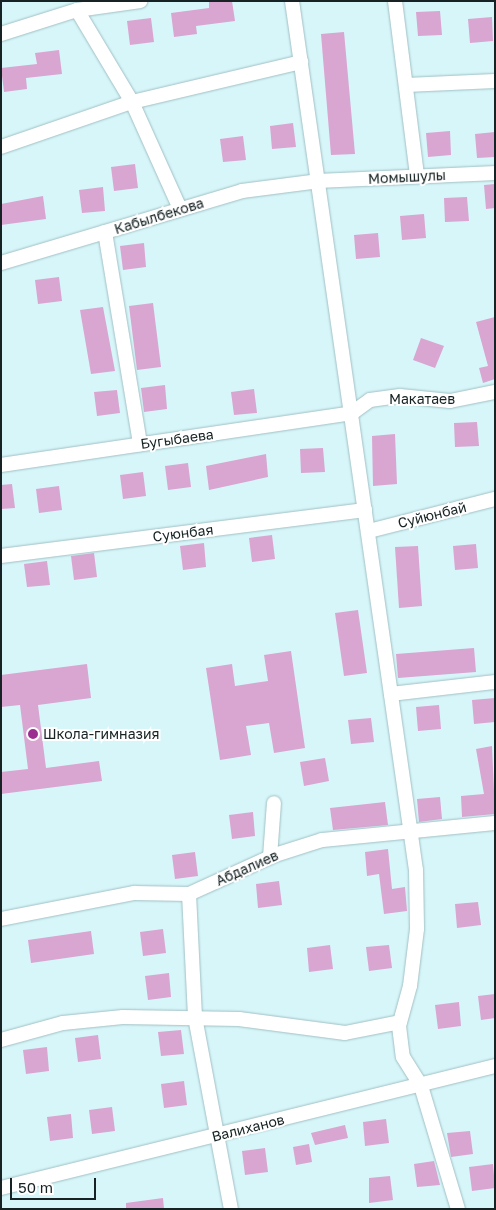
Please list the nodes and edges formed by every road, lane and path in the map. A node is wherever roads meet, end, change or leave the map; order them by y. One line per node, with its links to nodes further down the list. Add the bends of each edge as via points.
1 (140, 1): 4 (street)
2 (292, 1): 7 (street)
3 (396, 1): 9 (street)
4 (107, 5): 5 (street)
5 (77, 10): 6 (street); 10 (street)
6 (1, 34)
7 (301, 62): 10 (street); 14 (street)
8 (495, 81): 9 (street)
9 (406, 85): 13 (street)
10 (132, 102): 11 (street); 15 (street)
11 (1, 147)
12 (495, 173): 13 (street, Момышулы)
13 (417, 176): 14 (street, Момышулы)
14 (319, 181): 15 (street, Кабылбекова, via 242,191); 19 (street)
15 (180, 209): 16 (street, Кабылбекова)
16 (105, 232): 17 (street, Кабылбекова); 20 (street)
17 (1, 263)
18 (495, 392): 19 (street, Макатаев, via 450,401 400,396 370,400)
19 (352, 413): 20 (street, Бугыбаева); 23 (street)
20 (140, 444): 21 (street, Бугыбаева)
21 (1, 465)
22 (495, 499): 24 (street, Суйюнбай)
23 (365, 510): 24 (street); 25 (street, Суюнбая)
24 (368, 531): 27 (street)
25 (1, 556)
26 (495, 682): 27 (street)
27 (391, 694): 30 (street)
28 (274, 803): 31 (street)
29 (495, 823): 30 (street, Абдалиев)
30 (412, 834): 31 (street, Абдалиев, via 322,840); 35 (street, via 417,929 410,986)
31 (270, 856): 32 (street, Абдалиев)
32 (189, 894): 33 (street, Абдалиев, via 134,894); 34 (street)
33 (1, 919)
34 (195, 1017): 35 (street, via 345,1032); 36 (street, via 63,1022); 39 (street)
35 (400, 1022): 38 (street, via 403,1057)
36 (1, 1040)
37 (495, 1066): 38 (street, Валиханов)
38 (421, 1086): 39 (street, Валиханов); 42 (street)
39 (218, 1136): 40 (street, Валиханов); 41 (street)
40 (1, 1188)
41 (231, 1209)
42 (458, 1209)

